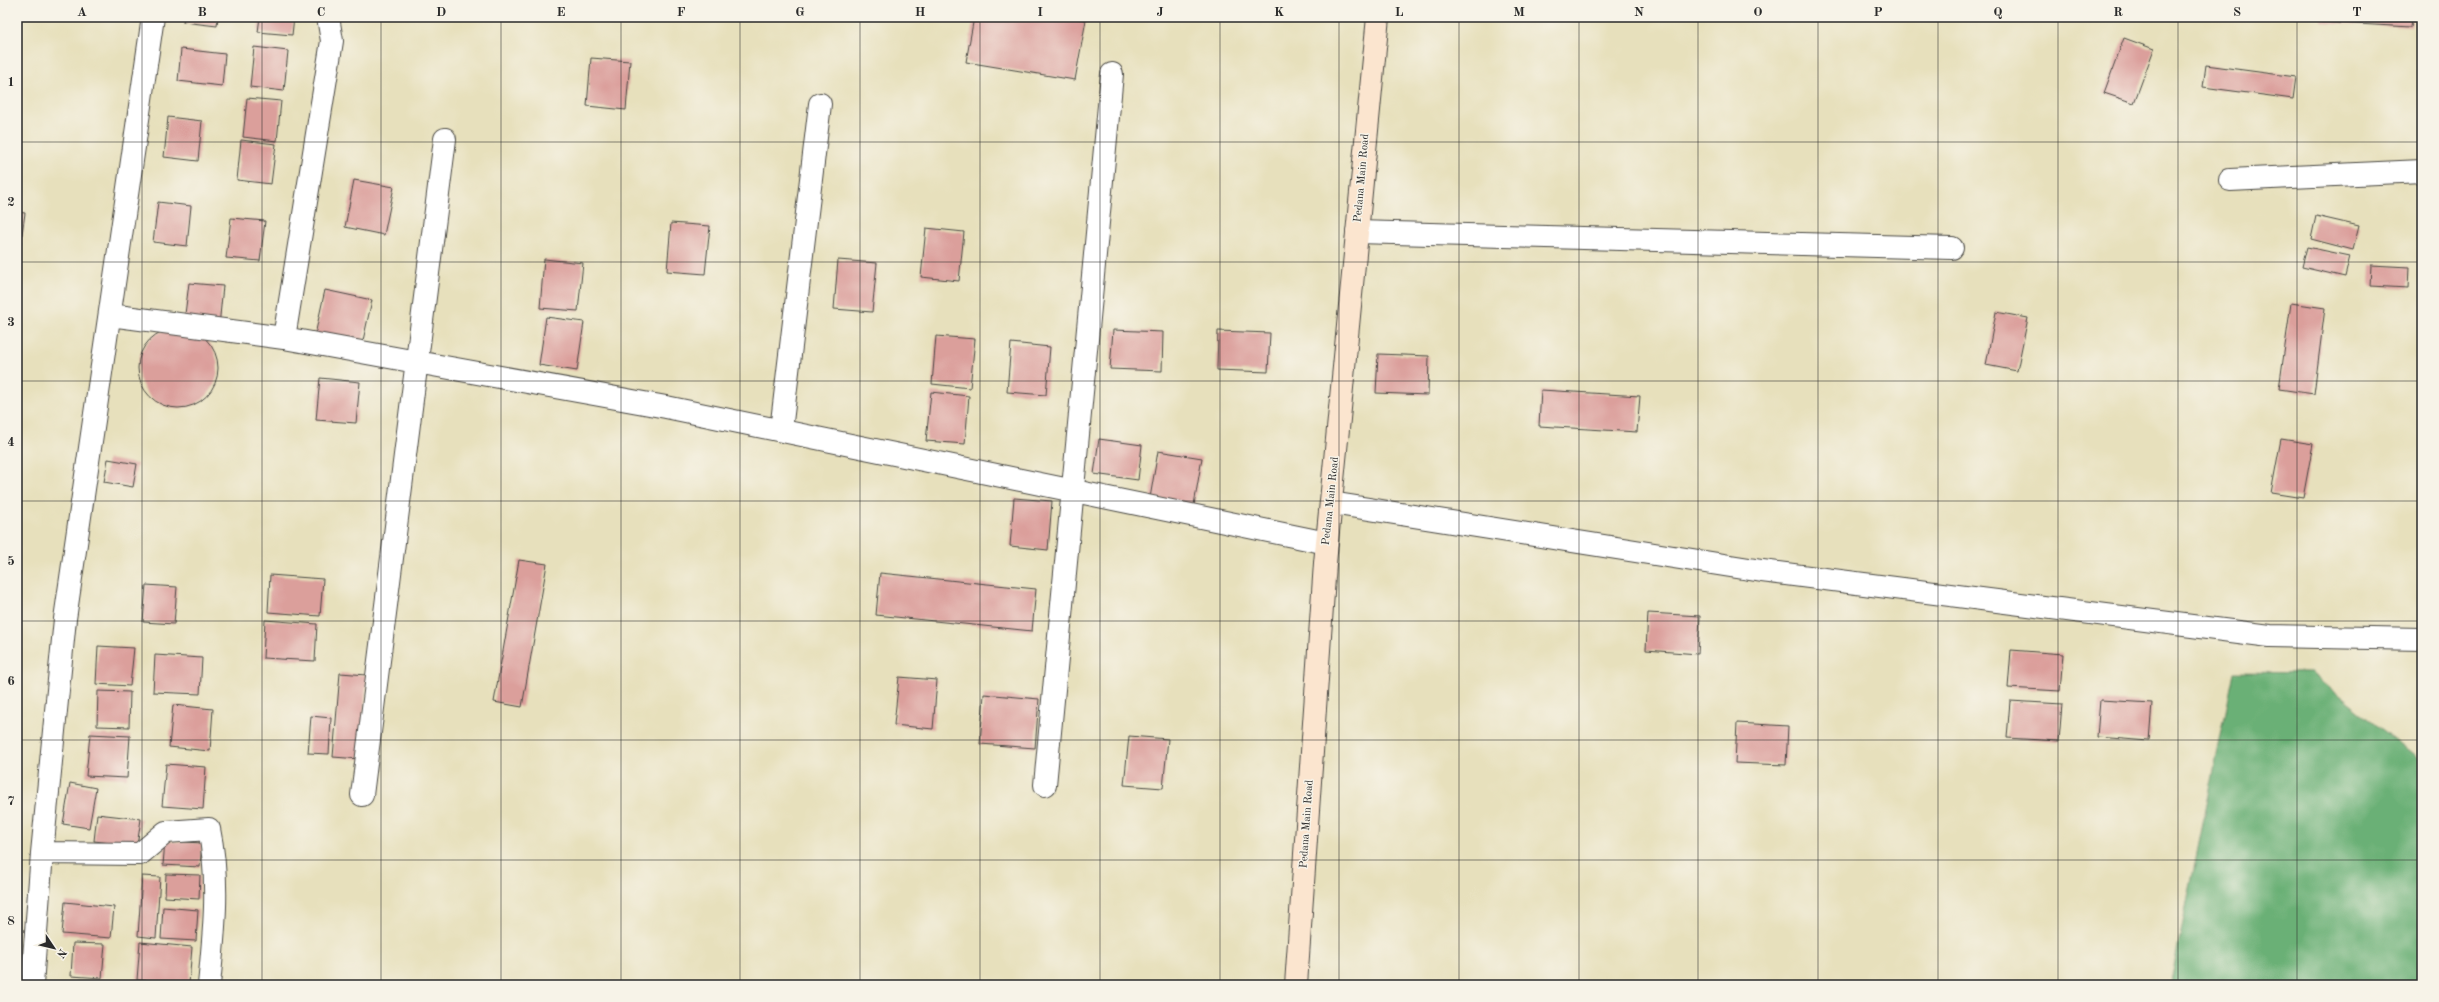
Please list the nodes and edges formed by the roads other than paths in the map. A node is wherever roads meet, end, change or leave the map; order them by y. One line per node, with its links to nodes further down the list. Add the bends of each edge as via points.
1 (153, 17): 11 (street)
2 (328, 17): 12 (street, via 332,41)
3 (1378, 17): 9 (main road, Pedana Main Road)
4 (1112, 74): 15 (street)
5 (820, 104): 14 (street)
6 (446, 139): 13 (street)
7 (2422, 171): 8 (street)
8 (2230, 180)
9 (1357, 232): 10 (street); 16 (main road, Pedana Main Road)
10 (1952, 248)
11 (110, 315): 12 (street); 21 (street, via 65,619)
12 (284, 338): 13 (street)
13 (416, 362): 14 (street, via 666,406); 20 (street)
14 (780, 430): 15 (street)
15 (1074, 491): 17 (street); 19 (street)
16 (1331, 502): 17 (main road, Pedana Main Road); 18 (street, via 1762,571 2255,634)
17 (1327, 543): 24 (main road, Pedana Main Road)
18 (2422, 639)
19 (1045, 785)
20 (362, 795)
21 (42, 853): 22 (street); 23 (street, via 140,854 166,832 209,829 215,865 216,913)
22 (32, 985)
23 (209, 985)
24 (1296, 985)

